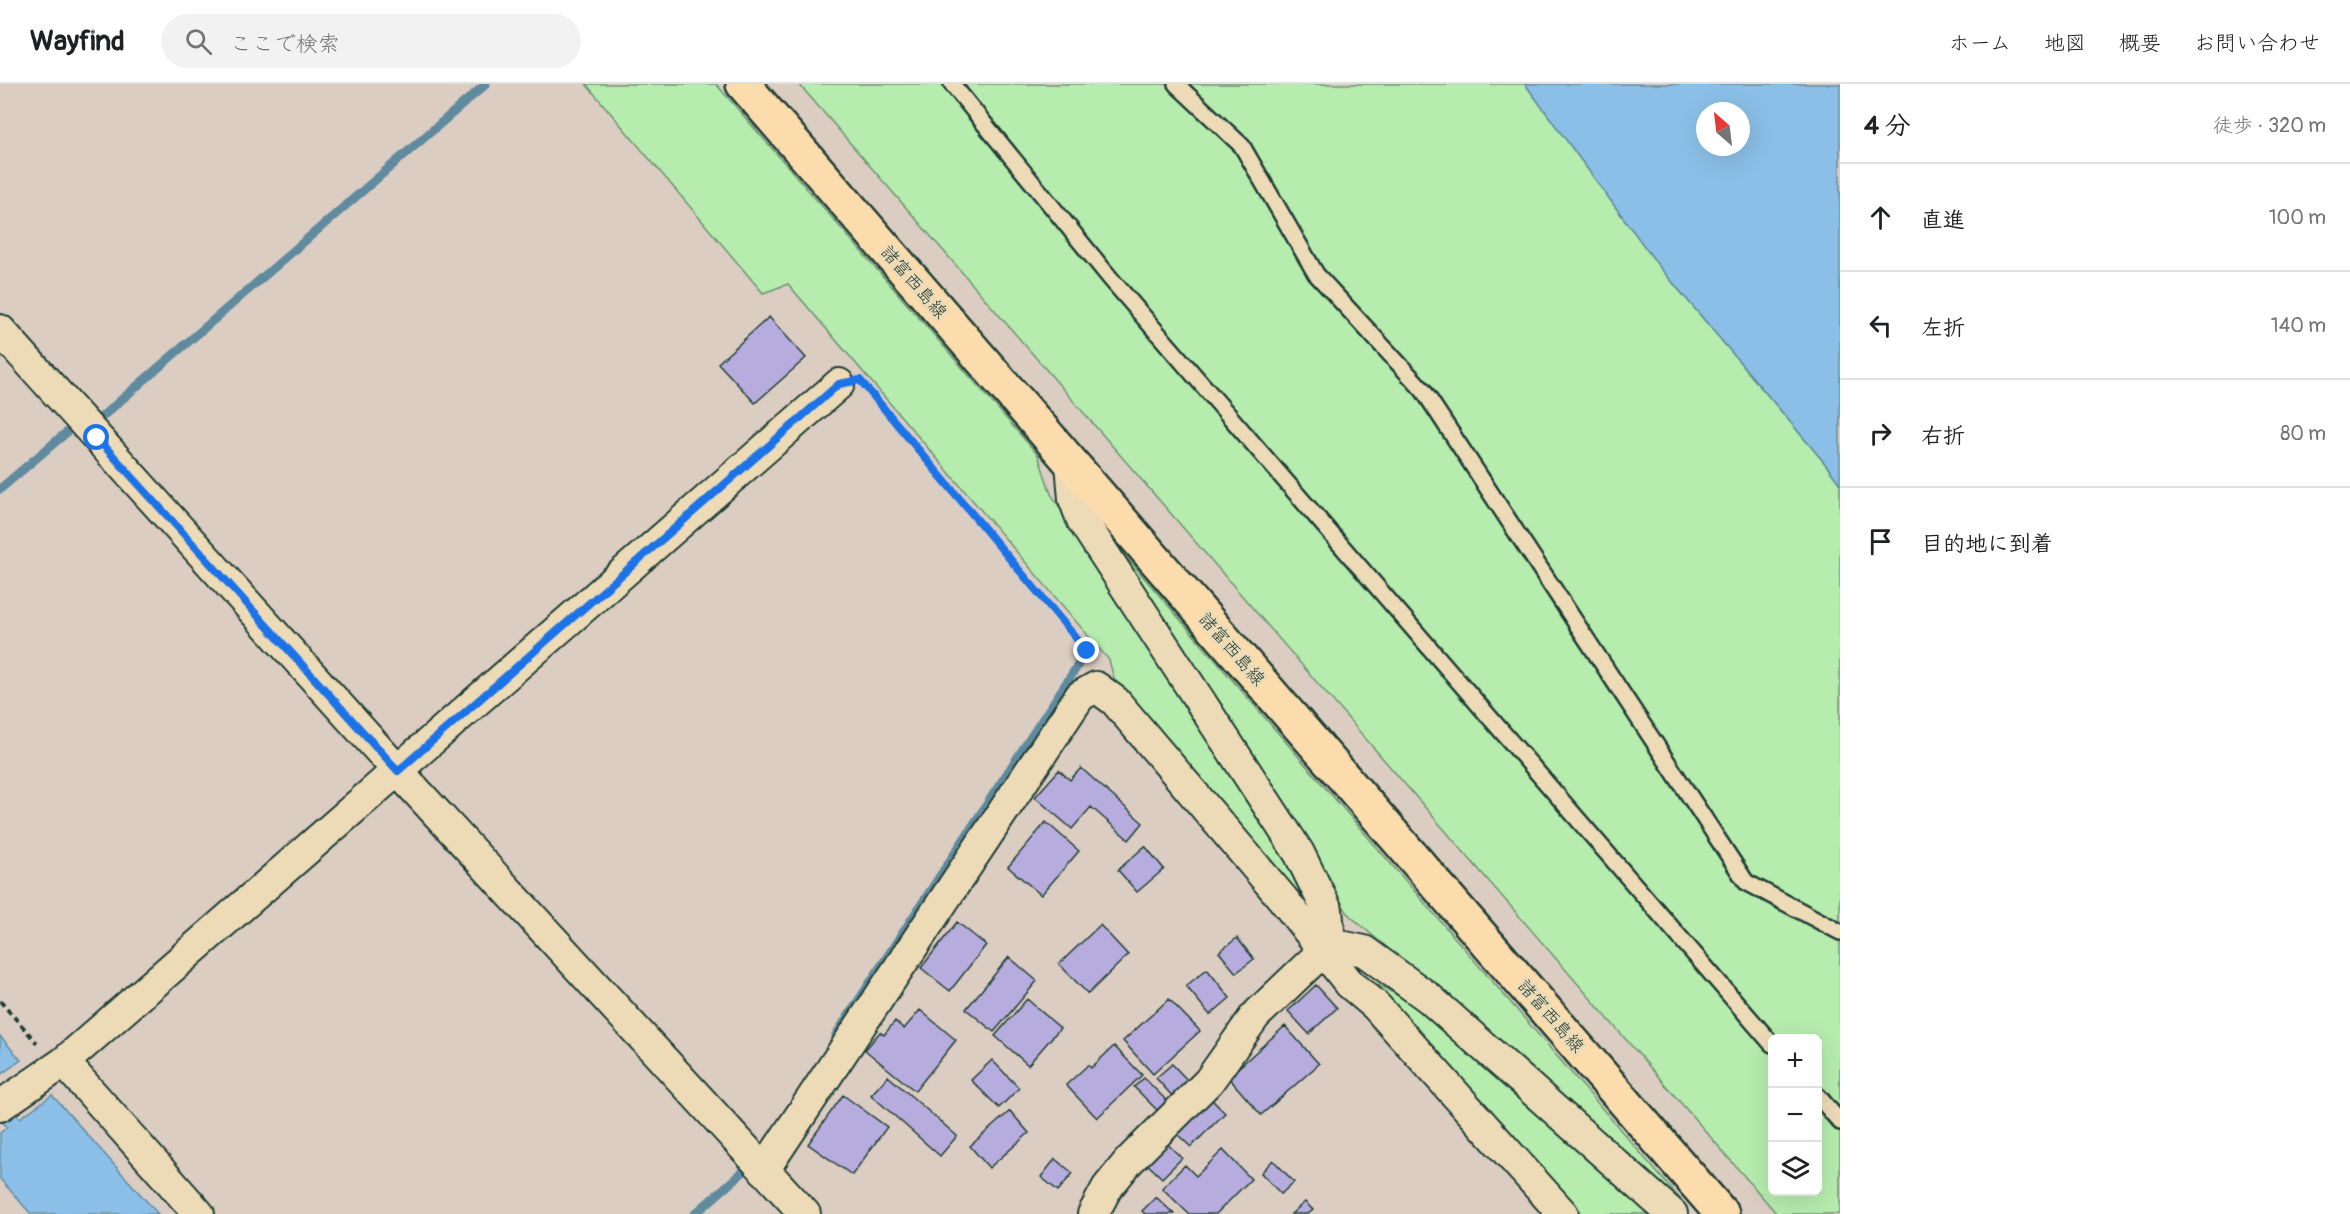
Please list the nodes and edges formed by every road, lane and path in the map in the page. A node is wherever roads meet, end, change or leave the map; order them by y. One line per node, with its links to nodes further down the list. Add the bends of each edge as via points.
1 (743, 84): 6 (main road, 諸富西島線)
2 (952, 84): 12 (lane, via 1110,278)
3 (1176, 84): 9 (lane, via 1242,146 1316,274 1423,390 1746,882)
4 (0, 330): 8 (street)
5 (839, 384): 7 (path, via 860,380 1087,651); 8 (street)
6 (1071, 463): 10 (street, via 1074,499 1082,520 1299,853 1327,910 1329,930); 23 (main road, 諸富西島線)
7 (1096, 687): 10 (street, via 1115,701); 17 (street, via 1080,696)
8 (398, 771): 13 (street); 17 (street)
9 (1840, 932)
10 (1323, 951): 20 (street, via 1255,1016 1209,1081 1129,1161 1107,1188); 21 (street); 22 (street, via 1341,946 1364,951 1429,999)
11 (0, 1001): 13 (path, via 45,1052)
12 (1768, 1038)
13 (64, 1062): 15 (street); 18 (street)
14 (1822, 1101): 16 (lane)
15 (5, 1103)
16 (1840, 1122)
17 (765, 1170): 19 (street)
18 (199, 1214)
19 (805, 1214)
20 (1093, 1214)
21 (1563, 1214)
22 (1672, 1214)
23 (1722, 1214)

